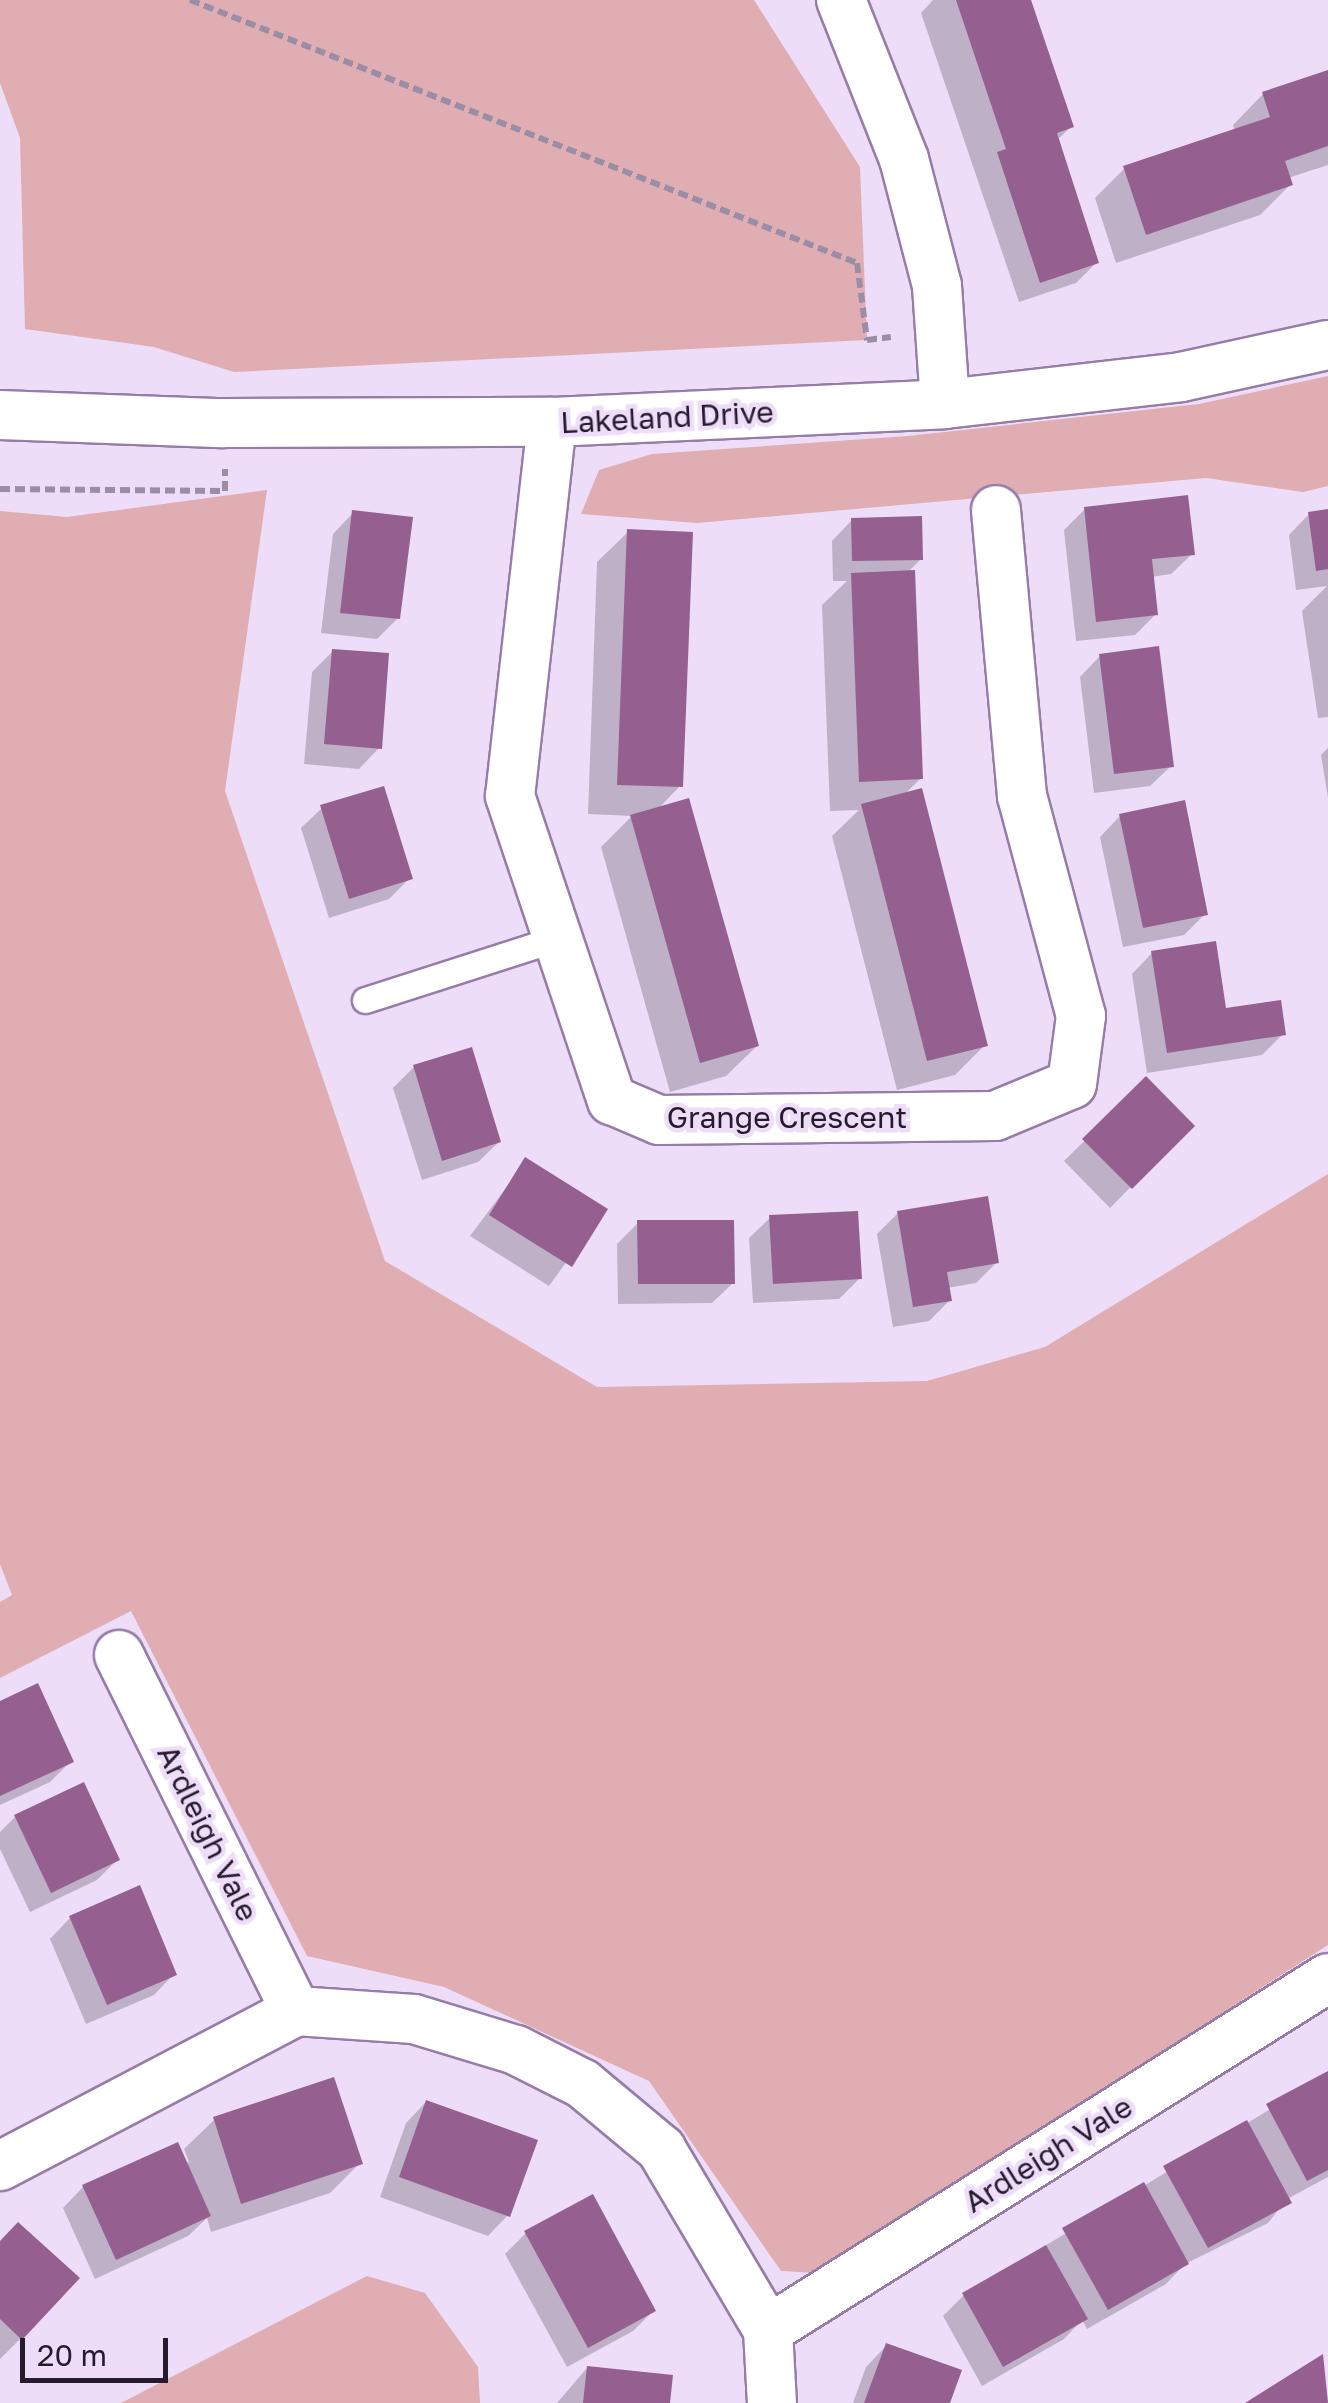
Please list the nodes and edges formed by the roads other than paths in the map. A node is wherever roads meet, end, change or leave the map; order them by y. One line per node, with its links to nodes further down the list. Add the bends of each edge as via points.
1 (841, 0): 3 (street, via 904,158 936,286)
2 (1328, 344): 3 (street, Lakeland Drive, via 1181,378)
3 (945, 404): 5 (street, Lakeland Drive)
4 (0, 415): 5 (street, Lakeland Drive, via 223,423)
5 (552, 422): 7 (street, Grange Crescent, via 510,796)
6 (996, 510): 7 (street, Grange Crescent, via 1022,796 1081,1016 1072,1084 995,1116 660,1120 612,1100)
7 (556, 938): 8 (lane)
8 (365, 1000)
9 (119, 1655): 11 (street, Ardleigh Vale)
10 (1328, 1978): 13 (street, Ardleigh Vale)
11 (296, 2011): 12 (street); 13 (street, via 414,2018 516,2050 583,2084 661,2149)
12 (0, 2166)
13 (768, 2330): 14 (street)
14 (772, 2403)

